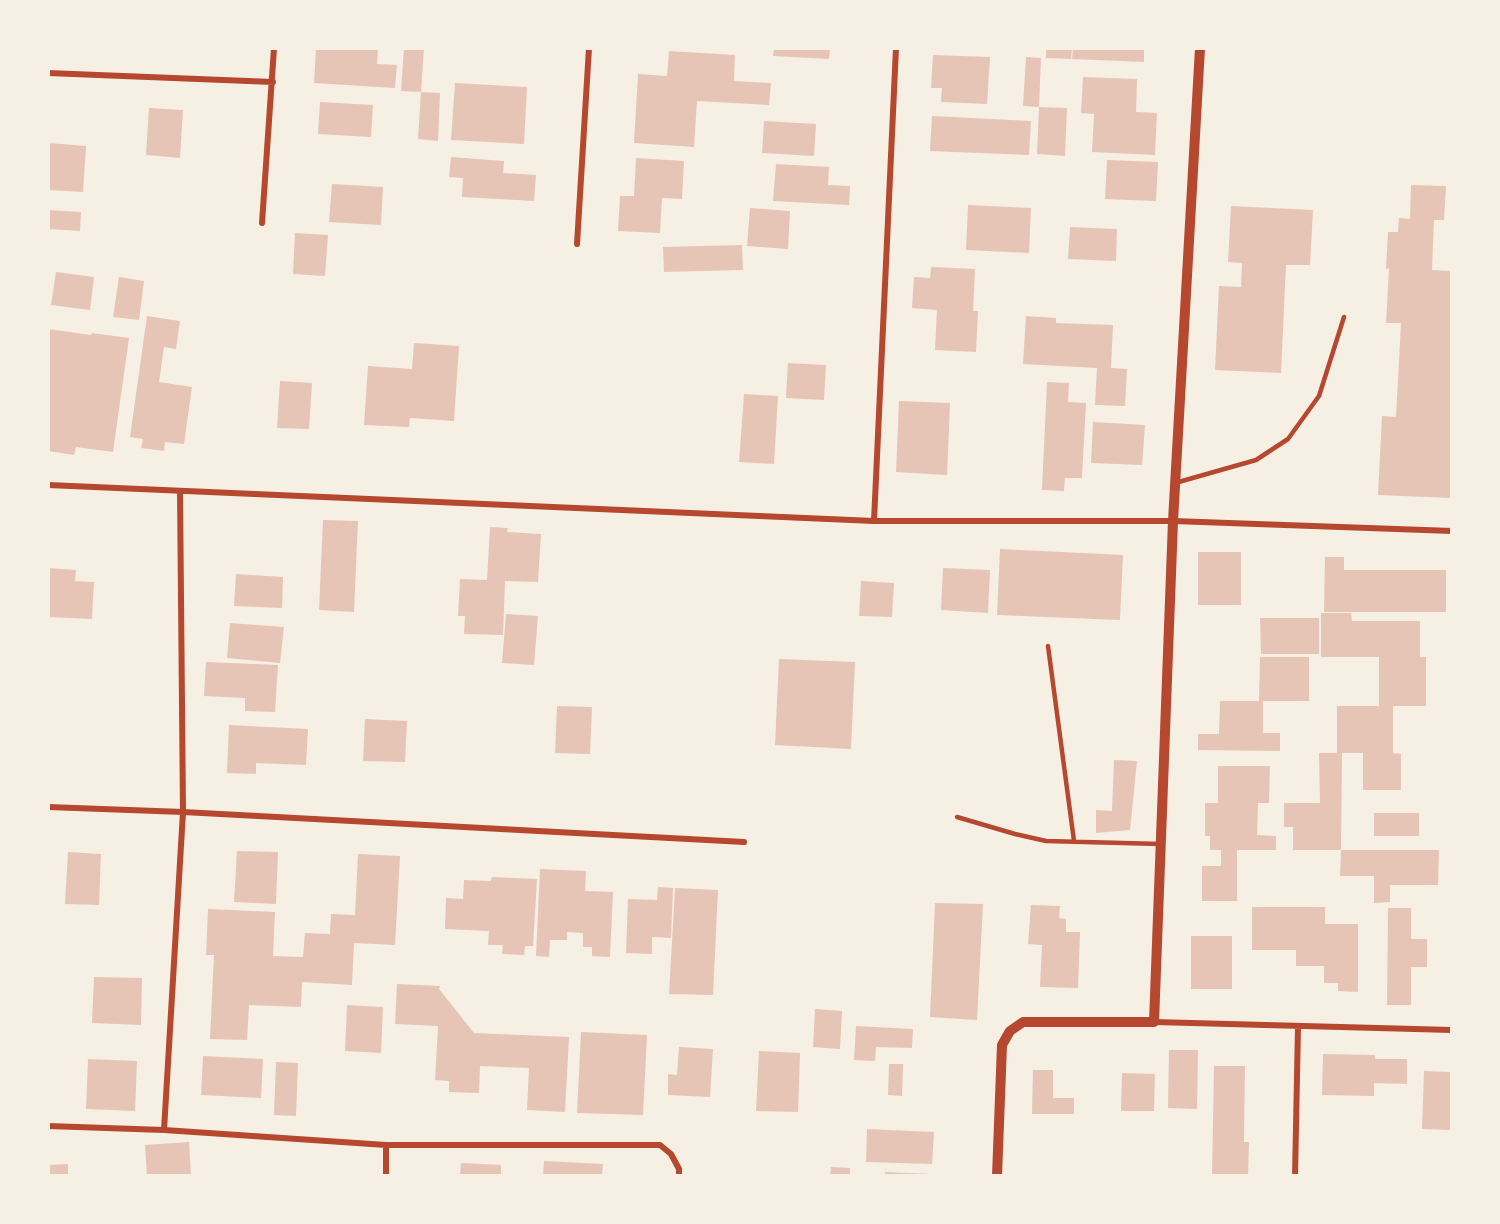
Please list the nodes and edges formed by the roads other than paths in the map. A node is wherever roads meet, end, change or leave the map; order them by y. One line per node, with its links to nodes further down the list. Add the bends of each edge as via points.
1 (274, 48): 6 (street)
2 (589, 48): 8 (street)
3 (896, 48): 13 (street)
4 (1200, 48): 10 (street)
5 (48, 73): 6 (street)
6 (273, 82): 7 (street)
7 (262, 223)
8 (577, 244)
9 (1344, 317): 10 (lane, via 1318,396 1288,439 1256,460)
10 (1175, 483): 14 (street)
11 (48, 485): 12 (street)
12 (180, 491): 13 (street); 18 (street)
13 (874, 520): 14 (street)
14 (1173, 521): 15 (street); 22 (street)
15 (1452, 531)
16 (1048, 646): 20 (lane)
17 (48, 807): 18 (street)
18 (183, 812): 21 (street); 27 (street)
19 (957, 817): 20 (lane, via 1046,841)
20 (1074, 841): 22 (lane)
21 (744, 842)
22 (1161, 844): 23 (street)
23 (1154, 1022): 24 (street); 31 (street, via 1023,1022 1010,1031 1002,1045)
24 (1298, 1026): 25 (street); 32 (street)
25 (1452, 1030)
26 (48, 1126): 27 (street)
27 (164, 1130): 28 (street)
28 (386, 1145): 29 (street, via 660,1145 671,1154); 30 (street)
29 (679, 1172)
30 (386, 1176)
31 (998, 1176)
32 (1295, 1176)

